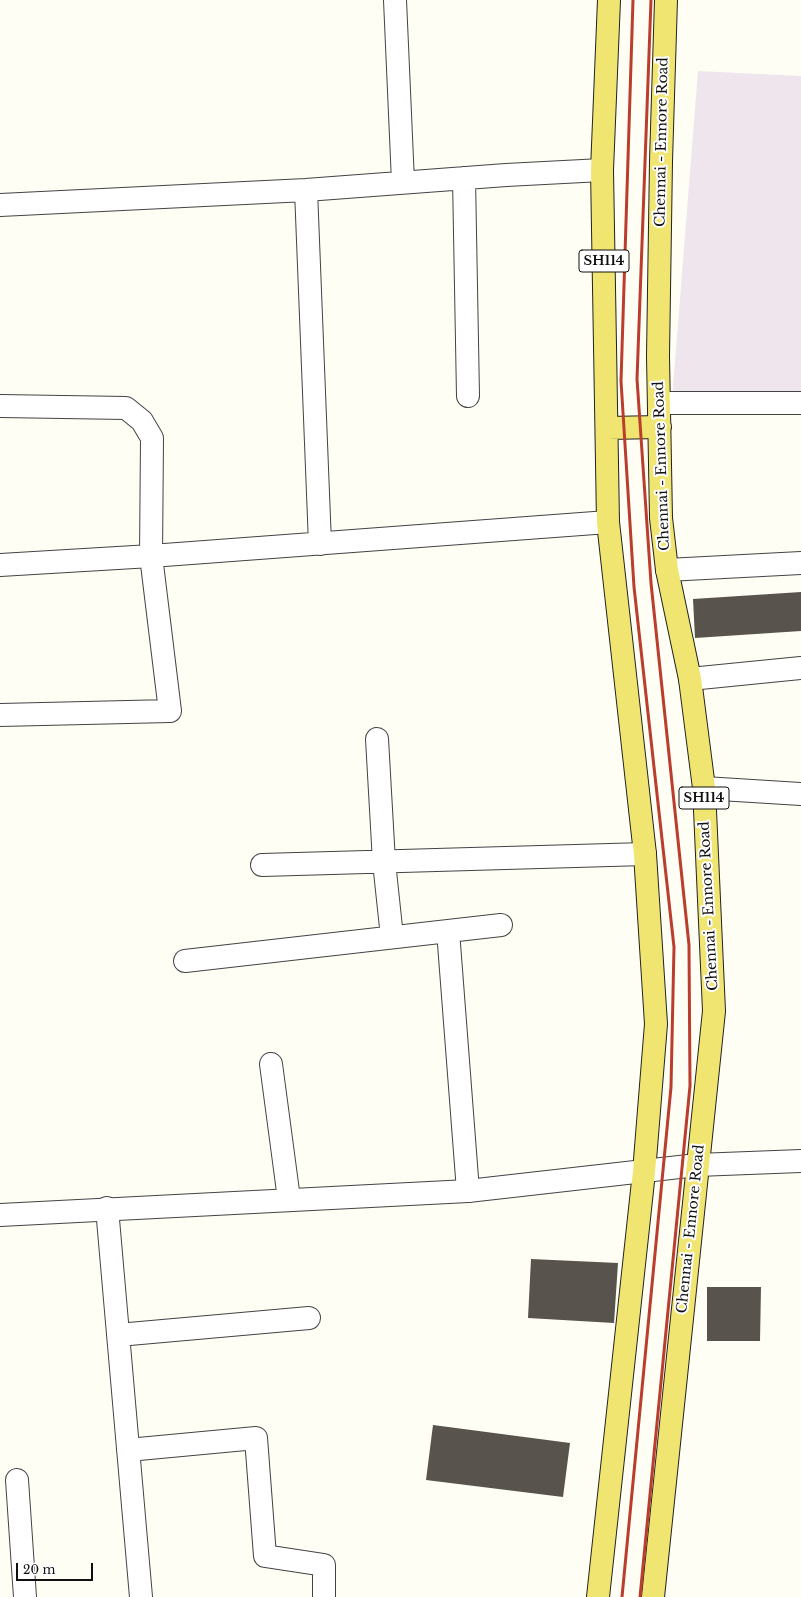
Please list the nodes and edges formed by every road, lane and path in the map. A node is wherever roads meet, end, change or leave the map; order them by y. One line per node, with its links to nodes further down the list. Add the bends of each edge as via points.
1 (395, 0): 6 (street)
2 (609, 0): 4 (main road, SH114)
3 (666, 0): 10 (main road, Chennai - Ennore Road / SH114, via 661,161)
4 (602, 170): 5 (street); 14 (main road, SH114)
5 (464, 178): 6 (street); 9 (street)
6 (403, 182): 7 (street)
7 (306, 190): 8 (street); 16 (street)
8 (0, 205)
9 (468, 396)
10 (659, 403): 11 (street); 13 (main road, Chennai - Ennore Road / SH114)
11 (801, 403)
12 (0, 406): 17 (street, via 126,408 142,420 152,438)
13 (660, 427): 14 (main road); 20 (main road, Chennai - Ennore Road / SH114, via 661,518)
14 (607, 428): 15 (main road, SH114)
15 (608, 522): 16 (street); 27 (main road, SH114)
16 (320, 544): 17 (street)
17 (151, 556): 19 (street); 23 (street, via 170,711)
18 (801, 563): 20 (street)
19 (0, 565)
20 (667, 570): 22 (main road, Chennai - Ennore Road / SH114)
21 (801, 668): 22 (street)
22 (690, 679): 25 (main road, Chennai - Ennore Road / SH114)
23 (0, 715)
24 (377, 739): 28 (street)
25 (704, 788): 26 (street); 36 (main road, Chennai - Ennore Road / SH114, via 714,1011)
26 (801, 794)
27 (645, 854): 28 (street); 37 (main road, SH114, via 656,1024)
28 (384, 862): 29 (street); 32 (street)
29 (262, 865)
30 (500, 925): 31 (street)
31 (448, 931): 32 (street); 38 (street)
32 (392, 937): 33 (street)
33 (185, 961)
34 (271, 1064): 39 (street)
35 (801, 1161): 36 (street)
36 (697, 1166): 37 (street); 50 (main road, Chennai - Ennore Road / SH114)
37 (644, 1172): 38 (street); 49 (main road, SH114)
38 (468, 1191): 39 (street)
39 (289, 1199): 40 (street)
40 (107, 1208): 41 (street); 43 (street)
41 (0, 1215)
42 (309, 1318): 43 (street)
43 (118, 1335): 44 (street)
44 (128, 1450): 47 (street); 48 (street, via 256,1438 265,1556 324,1565)
45 (17, 1480): 46 (street)
46 (25, 1597)
47 (141, 1597)
48 (324, 1597)
49 (598, 1597)
50 (653, 1597)

